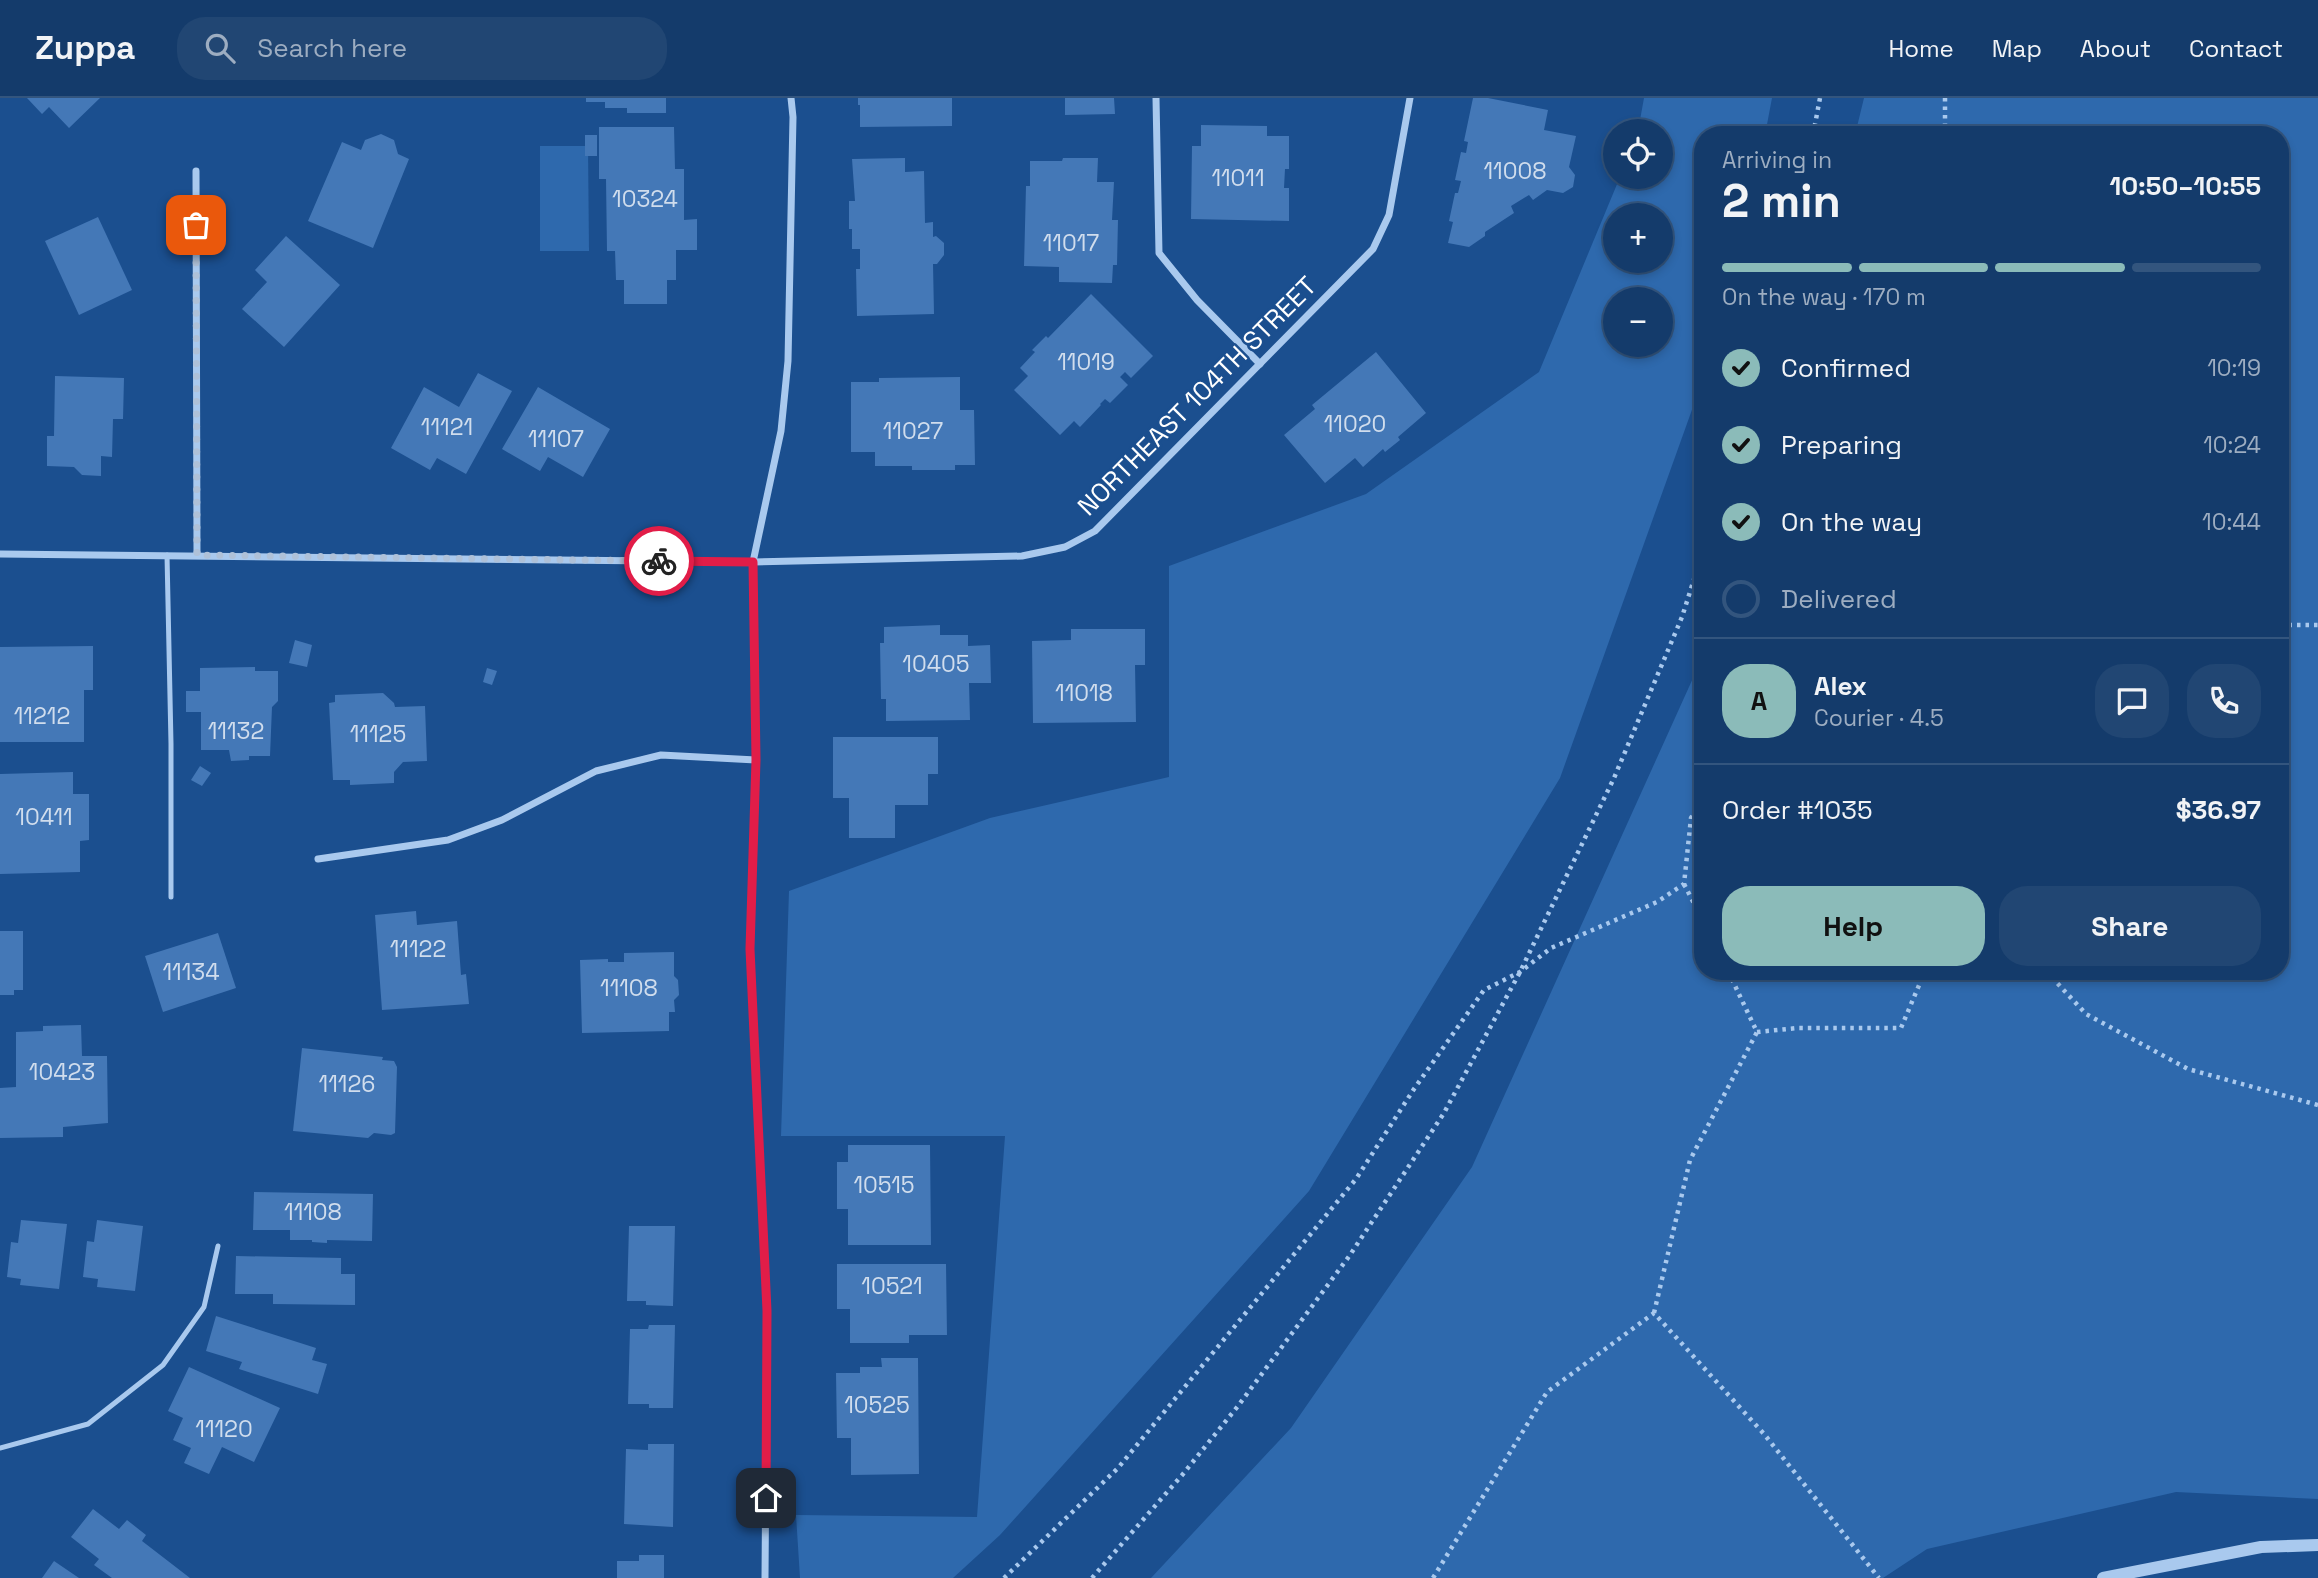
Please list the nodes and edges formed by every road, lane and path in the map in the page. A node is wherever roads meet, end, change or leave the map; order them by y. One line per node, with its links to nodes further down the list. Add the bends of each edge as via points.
1 (791, 98): 13 (street, via 788,361 781,431)
2 (1156, 98): 9 (street, via 1159,253 1197,300)
3 (1410, 98): 9 (street, NORTHEAST 104TH STREET, via 1389,215 1373,249)
4 (1820, 98): 6 (path)
5 (1945, 98): 7 (path)
6 (1815, 126)
7 (1945, 126)
8 (196, 172): 12 (street)
9 (1260, 364): 13 (street, NORTHEAST 104TH STREET, via 1095,531 1065,547 1022,556)
10 (0, 554): 11 (street, NORTHEAST 104TH STREET)
11 (167, 555): 12 (street, NORTHEAST 104TH STREET); 21 (lane)
12 (197, 555): 13 (street, NORTHEAST 104TH STREET)
13 (753, 562): 17 (street)
14 (1694, 579): 23 (path, via 1614,778)
15 (2289, 625): 16 (path)
16 (2318, 625)
17 (756, 760): 19 (street, via 661,755 596,771 502,820 448,840); 33 (street, via 750,949 767,1311)
18 (1694, 813): 20 (path)
19 (318, 859)
20 (1684, 884): 22 (path); 23 (path, via 1657,902 1551,948)
21 (171, 897)
22 (1694, 903)
23 (1520, 972): 34 (path, via 1484,990 1356,1179 1118,1468); 35 (path, via 1444,1113 1350,1255 1184,1474)
24 (1732, 980): 27 (path)
25 (1921, 980): 27 (path, via 1901,1028)
26 (2054, 980): 28 (path, via 2086,1014 2188,1069)
27 (1758, 1032): 30 (path, via 1690,1160)
28 (2318, 1105)
29 (218, 1246): 31 (lane, via 204,1307 163,1365 88,1424)
30 (1654, 1313): 36 (path, via 1547,1392); 37 (path, via 1764,1434)
31 (0, 1448)
32 (2318, 1545): 38 (street, via 2261,1547)
33 (765, 1578)
34 (1004, 1578)
35 (1092, 1578)
36 (1433, 1578)
37 (1879, 1578)
38 (2104, 1578)

